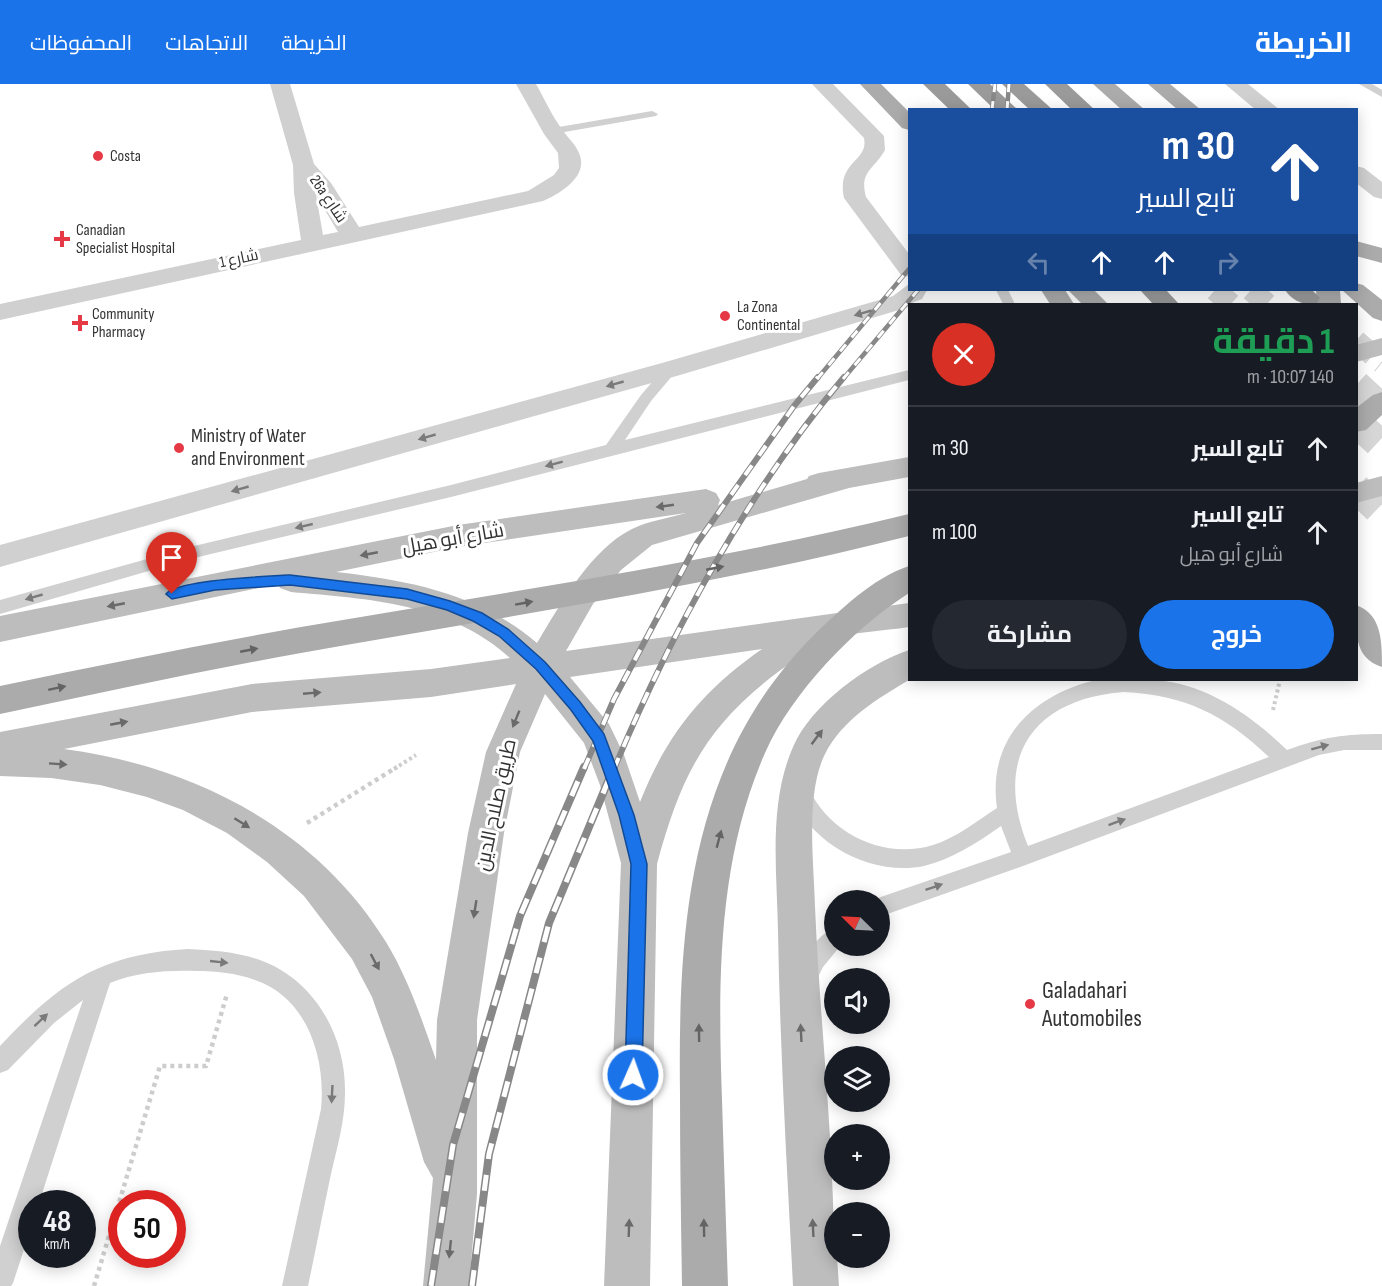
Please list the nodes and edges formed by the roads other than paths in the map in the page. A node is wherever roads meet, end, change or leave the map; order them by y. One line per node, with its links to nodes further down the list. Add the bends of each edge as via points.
1 (280, 84): 24 (street, 26a شارع)
2 (526, 84): 23 (street)
3 (822, 84): 31 (street, via 878,144 876,153 857,171 852,184 855,198)
4 (870, 84): 22 (main road)
5 (933, 84): 14 (highway)
6 (978, 84): 15 (highway)
7 (1012, 84): 16 (highway)
8 (1055, 84): 17 (highway)
9 (1103, 84): 18 (main road)
10 (1158, 84): 19 (main road)
11 (1235, 84): 20 (street)
12 (1373, 89): 13 (lane)
13 (1382, 99)
14 (960, 108)
15 (1006, 108)
16 (1041, 108)
17 (1083, 108)
18 (1133, 108)
19 (1188, 108)
20 (1267, 108)
21 (652, 114): 23 (lane)
22 (908, 123)
23 (555, 134): 27 (street, شارع 1, via 568,150 569,170 563,180 535,196)
24 (304, 165): 27 (street, 26a شارع); 28 (street, 26a شارع)
25 (1358, 174): 26 (street)
26 (1382, 192)
27 (352, 235): 28 (street, شارع 1)
28 (313, 243): 38 (street, شارع 1)
29 (1358, 249): 30 (main road)
30 (1382, 256)
31 (908, 269)
32 (914, 291): 42 (street, one-way to 42, via 902,301)
33 (1081, 291): 36 (main road)
34 (1153, 291): 37 (highway)
35 (1355, 291): 39 (main road)
36 (1095, 303)
37 (1166, 303)
38 (0, 312)
39 (1382, 313)
40 (1382, 346): 41 (main road)
41 (1358, 353)
42 (670, 369): 44 (lane); 50 (street, one-way to 50)
43 (908, 375): 44 (lane)
44 (611, 449): 53 (lane, one-way to 53, via 190,553)
45 (908, 467): 46 (main road, شارع أبو هيل)
46 (842, 480): 52 (main road, شارع أبو هيل, one-way to 52, via 459,536); 62 (main road, طريق صلاح الدين, via 642,537 610,562 582,595)
47 (1382, 486): 48 (main road)
48 (1358, 492)
49 (908, 525): 63 (main road, one-way to 49, via 301,640 716,568)
50 (0, 556)
51 (908, 579): 82 (main road, one-way to 51, via 699,1024 704,930 714,858 728,804 747,753 771,708 802,669 843,626)
52 (215, 585): 57 (main road, شارع أبو هيل, one-way to 57); 62 (main road, via 290,580 407,594 477,617 504,633)
53 (0, 608)
54 (908, 615): 56 (main road)
55 (1358, 620): 59 (main road)
56 (821, 628): 62 (main road); 71 (main road, via 748,677 715,706 696,730 667,781)
57 (0, 629)
58 (1358, 647): 60 (main road)
59 (1382, 654)
60 (1382, 662)
61 (908, 664): 68 (main road, one-way to 61, via 808,749 833,716 860,693)
62 (540, 666): 65 (main road, one-way to 62, via 252,698 431,683); 71 (main road, via 599,738 627,815); 77 (main road, طريق صلاح الدين, one-way to 77, via 503,752 484,844 457,1020)
63 (0, 700)
64 (1382, 742): 66 (lane, one-way to 64, via 1344,742)
65 (0, 747)
66 (1284, 759): 69 (lane, via 1233,716 1196,697 1130,684 1086,688 1056,700 1031,720 1014,746 1005,777); 70 (lane, one-way to 66)
67 (0, 761): 77 (main road, one-way to 77, via 82,765 163,785 216,807 275,844 329,894 374,958 409,1037)
68 (798, 787): 69 (lane, via 810,812 840,840 879,856 920,857 957,843); 75 (main road, via 794,824)
69 (1007, 812): 70 (lane)
70 (1023, 857): 72 (lane, one-way to 70)
71 (639, 864): 81 (main road, one-way to 71)
72 (890, 903)
73 (824, 950): 75 (lane)
74 (102, 976): 76 (lane, one-way to 74, via 72,993); 78 (lane); 79 (lane, one-way to 79, via 149,963 193,959 236,964 276,978 307,1005 327,1044 334,1091)
75 (799, 991): 83 (main road, one-way to 75)
76 (0, 1062)
77 (455, 1194): 80 (main road, طريق صلاح الدين, one-way to 80)
78 (0, 1283)
79 (295, 1286)
80 (446, 1286)
81 (627, 1286)
82 (705, 1286)
83 (816, 1286)

